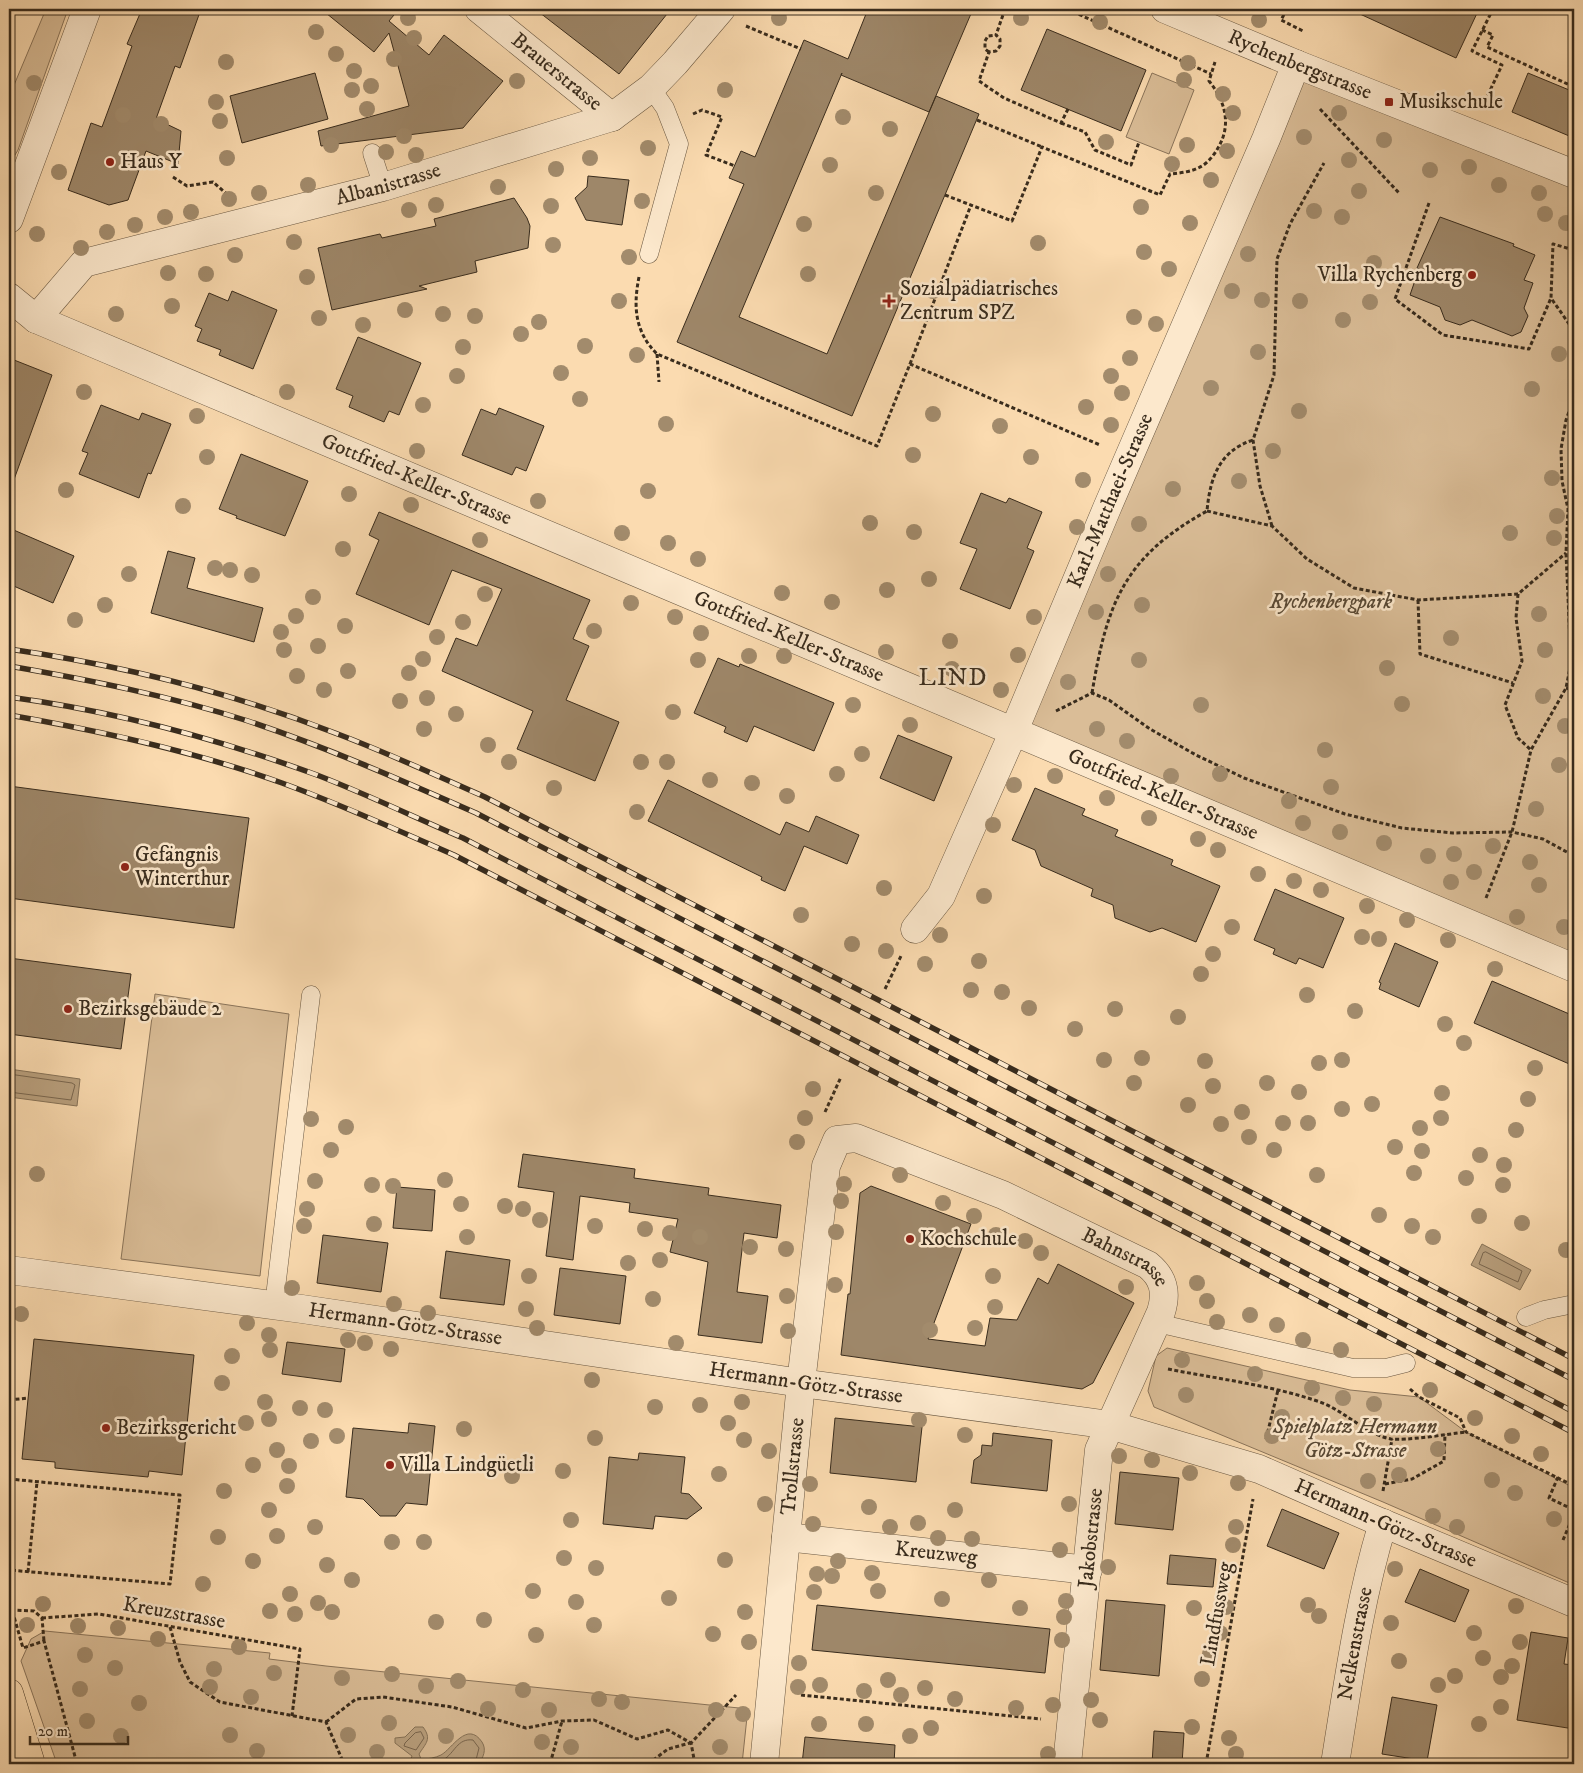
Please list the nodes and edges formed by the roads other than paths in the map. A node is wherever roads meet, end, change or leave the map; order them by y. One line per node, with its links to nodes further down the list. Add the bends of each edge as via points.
1 (87, 9): 11 (street)
2 (479, 9): 7 (street, Brauerstrasse)
3 (1165, 9): 5 (street, Rychenbergstrasse)
4 (730, 16): 6 (street, Albanistrasse)
5 (1296, 64): 9 (street, Rychenbergstrasse); 15 (street, Karl-Matthaei-Strasse)
6 (651, 88): 7 (street, Albanistrasse); 12 (lane, via 665,108 679,144)
7 (612, 117): 10 (street, Albanistrasse)
8 (372, 153): 10 (lane)
9 (1574, 174)
10 (383, 187): 14 (street, Albanistrasse, via 84,263)
11 (12, 201)
12 (649, 254)
13 (9, 297): 14 (street, Gottfried-Keller-Strasse)
14 (36, 319): 15 (street, Gottfried-Keller-Strasse)
15 (1013, 733): 16 (street, Karl-Matthaei-Strasse, via 941,896); 17 (street, Gottfried-Keller-Strasse)
16 (915, 930)
17 (1574, 968)
18 (311, 995): 22 (lane)
19 (836, 1140): 24 (street, Bahnstrasse, via 856,1138 1003,1195 1148,1265 1156,1272 1165,1291); 26 (street, Trollstrasse, via 826,1166)
20 (9, 1270): 22 (street, Hermann-Götz-Strasse)
21 (1574, 1304): 23 (lane)
22 (274, 1305): 26 (street, Hermann-Götz-Strasse)
23 (1526, 1317)
24 (1157, 1323): 25 (lane, Bahnstrasse, via 1353,1368 1386,1368); 27 (street, Jakobstrasse)
25 (1406, 1362)
26 (801, 1382): 27 (street, Hermann-Götz-Strasse); 29 (street, Trollstrasse)
27 (1110, 1425): 28 (street, Hermann-Götz-Strasse, via 1259,1469); 30 (street, Jakobstrasse, via 1099,1450)
28 (1378, 1521): 31 (street, Hermann-Götz-Strasse); 36 (street, Nelkenstrasse)
29 (786, 1537): 30 (street, Kreuzweg); 34 (street, Trollstrasse)
30 (1088, 1570): 35 (street, Jakobstrasse)
31 (1574, 1603)
32 (9, 1692): 33 (main road)
33 (31, 1764)
34 (764, 1764)
35 (1067, 1764)
36 (1336, 1764)

